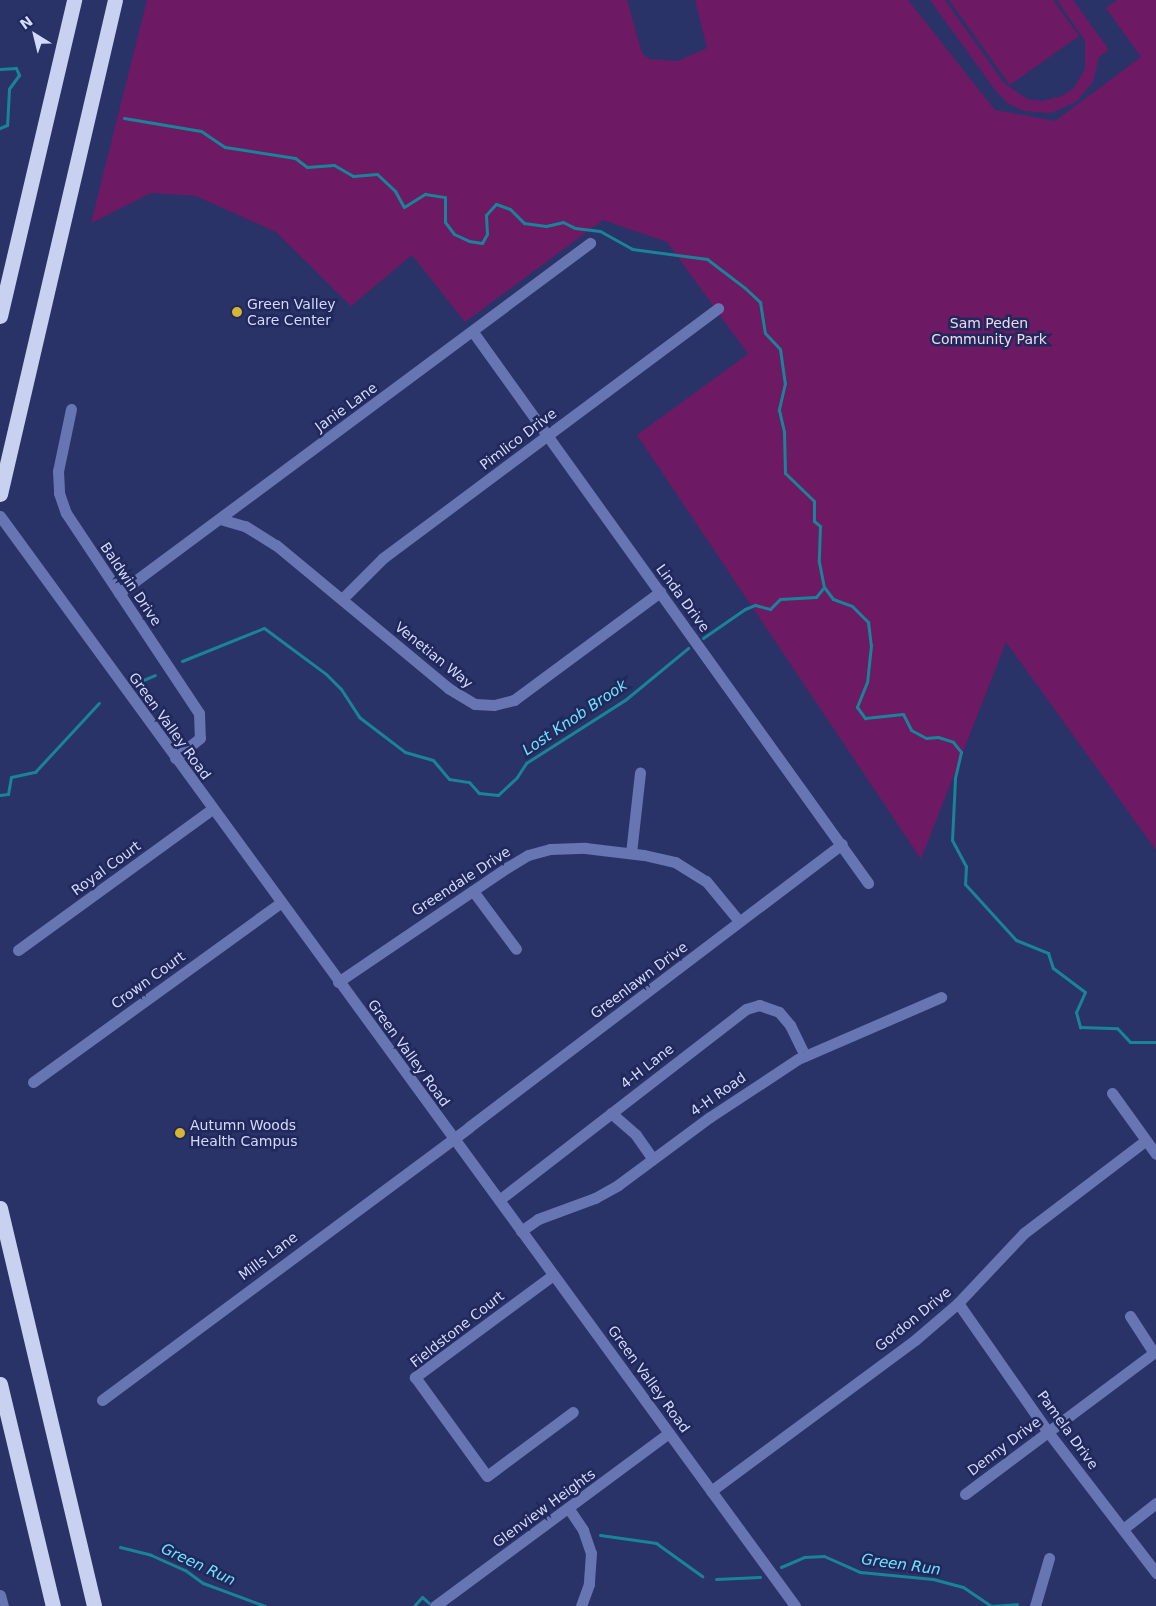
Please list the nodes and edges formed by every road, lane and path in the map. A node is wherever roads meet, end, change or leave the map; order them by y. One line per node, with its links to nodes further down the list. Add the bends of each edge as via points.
1 (74, 0): 5 (highway)
2 (115, 0): 9 (highway)
3 (590, 244): 6 (street, Janie Lane)
4 (718, 308): 8 (street, Pimlico Drive)
5 (0, 316)
6 (473, 332): 8 (street, Linda Drive); 11 (street, Janie Lane)
7 (70, 409): 13 (street, Baldwin Drive, via 58,471 62,504)
8 (548, 435): 12 (street, Linda Drive); 14 (street, Pimlico Drive, via 383,558)
9 (0, 494)
10 (0, 516): 15 (street, Green Valley Road)
11 (220, 519): 13 (street, Janie Lane); 14 (street, Venetian Way, via 260,534)
12 (660, 592): 14 (street, Venetian Way, via 514,700 494,705 475,704 456,695); 18 (street, Linda Drive)
13 (119, 593): 15 (street, Baldwin Drive, via 199,713 200,738)
14 (342, 599)
15 (175, 758): 17 (street, Green Valley Road)
16 (640, 773): 19 (street)
17 (212, 809): 22 (street, Green Valley Road); 25 (street, Royal Court)
18 (842, 844): 20 (street, Linda Drive); 23 (street, Greenlawn Drive)
19 (631, 853): 21 (street, Greendale Drive, via 573,848 539,852 508,867); 23 (street, Greendale Drive, via 675,862 692,870 719,894)
20 (868, 883)
21 (473, 891): 24 (street); 26 (street, Greendale Drive, via 401,936)
22 (280, 903): 26 (street, Green Valley Road); 29 (street, Crown Court)
23 (739, 921): 32 (street, Greenlawn Drive)
24 (516, 949)
25 (18, 950)
26 (338, 982): 32 (street, Green Valley Road)
27 (941, 997): 28 (street, 4-H Road)
28 (805, 1056): 31 (street, 4-H Lane, via 790,1025 779,1012 766,1005 753,1006 733,1017); 35 (street, 4-H Road, via 774,1073)
29 (33, 1082)
30 (1112, 1093): 33 (street)
31 (611, 1113): 35 (street, via 636,1135); 36 (street, 4-H Lane)
32 (453, 1138): 36 (street, Green Valley Road); 44 (street, Mills Lane)
33 (1146, 1140): 34 (street); 40 (street, Gordon Drive, via 1024,1233)
34 (1156, 1154)
35 (653, 1159): 38 (street, 4-H Road, via 595,1198 556,1211)
36 (498, 1200): 38 (street, Green Valley Road)
37 (0, 1208): 58 (highway)
38 (520, 1231): 39 (street, Green Valley Road)
39 (554, 1275): 45 (street, Fieldstone Court, via 415,1377 487,1476); 47 (street, Green Valley Road)
40 (958, 1303): 46 (street, Pamela Drive); 48 (street, Gordon Drive, via 915,1340)
41 (1130, 1316): 42 (street)
42 (1155, 1352): 46 (street, Denny Drive)
43 (0, 1384): 57 (highway)
44 (102, 1400)
45 (574, 1412)
46 (1048, 1432): 49 (street, Denny Drive); 52 (street, Pamela Drive)
47 (669, 1433): 48 (street, Green Valley Road); 51 (street, Glenview Heights)
48 (711, 1491): 61 (street, Green Valley Road)
49 (965, 1494)
50 (1156, 1503): 52 (street)
51 (569, 1509): 59 (street, Glenview Heights); 60 (street, via 583,1530 591,1553 590,1579)
52 (1123, 1529): 54 (street, Pamela Drive)
53 (1049, 1558): 62 (street)
54 (1156, 1573)
55 (0, 1595): 56 (street)
56 (3, 1606)
57 (53, 1606)
58 (94, 1606)
59 (435, 1606)
60 (581, 1606)
61 (795, 1606)
62 (1035, 1606)

